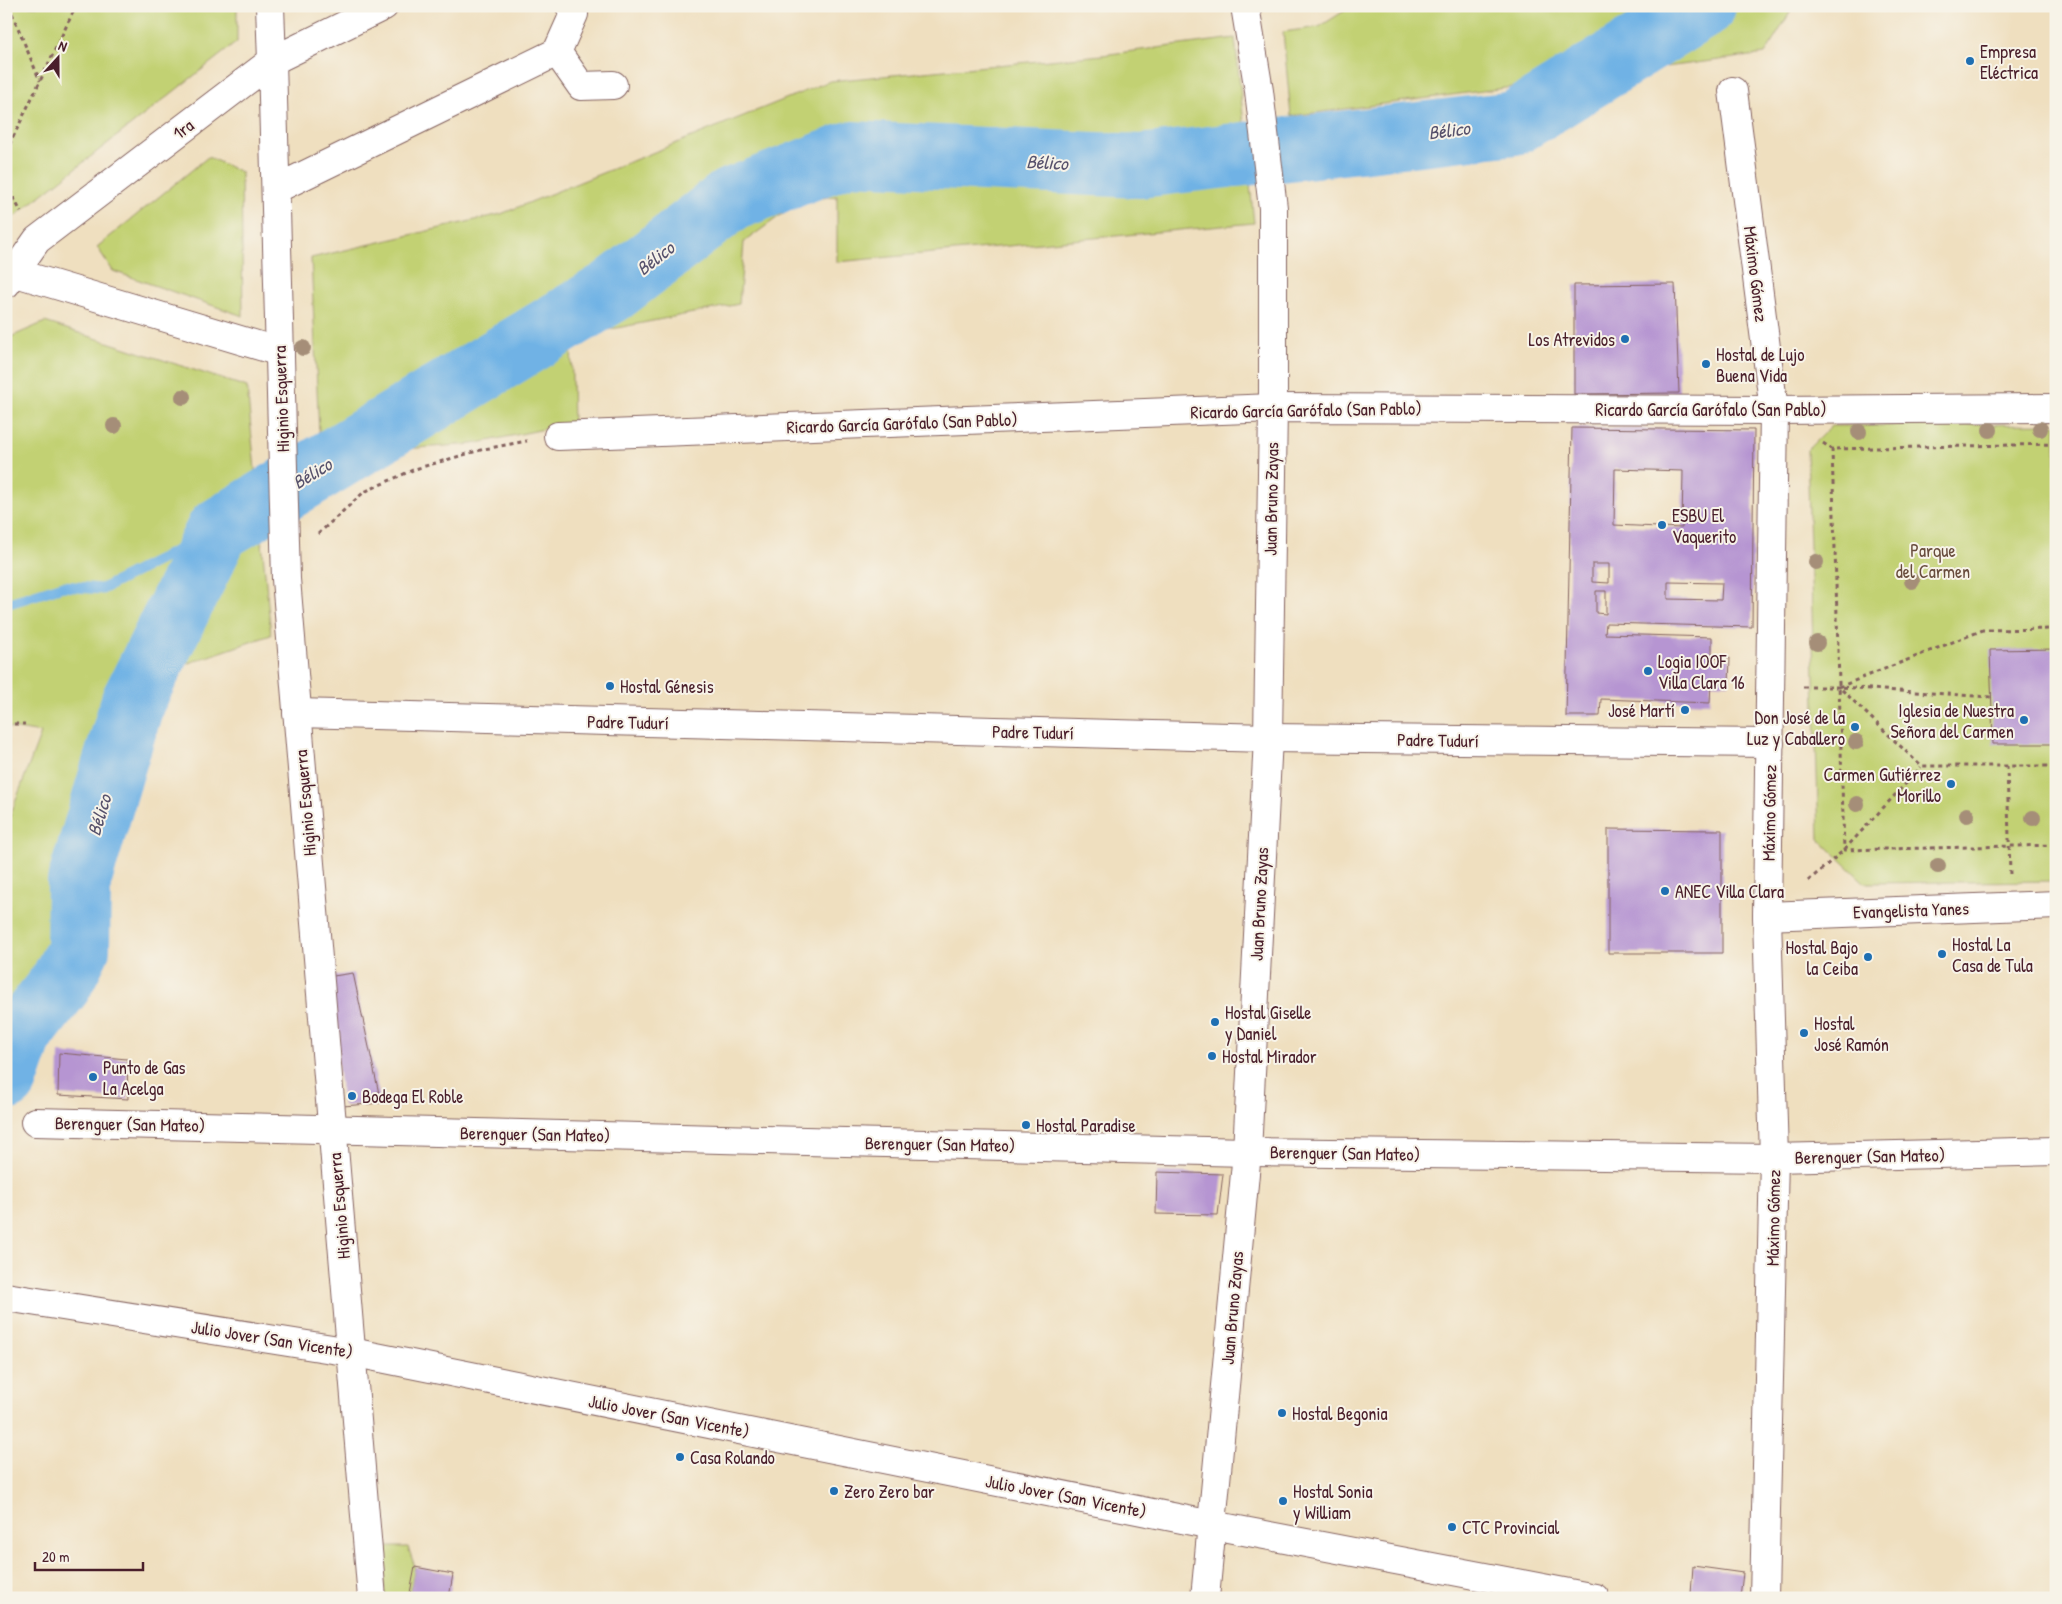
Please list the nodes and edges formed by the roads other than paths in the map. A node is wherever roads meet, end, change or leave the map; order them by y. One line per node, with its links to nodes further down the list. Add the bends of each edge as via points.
1 (270, 6): 6 (street, Higinio Esquerra)
2 (384, 6): 6 (street, 1ra)
3 (570, 6): 5 (street, via 574,14)
4 (1245, 6): 12 (street, Juan Bruno Zayas, via 1273,208)
5 (557, 52): 7 (street, via 581,86); 9 (street)
6 (272, 61): 9 (street, Higinio Esquerra); 10 (street, 1ra, via 37,240)
7 (613, 85)
8 (1733, 91): 14 (street, Máximo Gómez)
9 (276, 190): 11 (street, Higinio Esquerra)
10 (9, 276): 11 (street)
11 (280, 352): 16 (street, Higinio Esquerra, via 286,579)
12 (1273, 408): 14 (street, Ricardo García Garófalo (San Pablo)); 15 (street, Ricardo García Garófalo (San Pablo)); 17 (street, Juan Bruno Zayas)
13 (2056, 408): 14 (street, Ricardo García Garófalo (San Pablo))
14 (1774, 410): 18 (street, Máximo Gómez)
15 (558, 436)
16 (297, 714): 17 (street, Padre Tudurí); 22 (street, Higinio Esquerra)
17 (1268, 738): 18 (street, Padre Tudurí); 24 (street, Juan Bruno Zayas)
18 (1770, 743): 20 (street, Máximo Gómez)
19 (2056, 905): 20 (street, Evangelista Yanes)
20 (1767, 916): 25 (street, Máximo Gómez)
21 (34, 1122): 22 (street, Berenguer (San Mateo))
22 (332, 1129): 24 (street, Berenguer (San Mateo)); 27 (street, Higinio Esquerra)
23 (2056, 1151): 25 (street, Berenguer (San Mateo))
24 (1247, 1152): 25 (street, Berenguer (San Mateo)); 28 (street, Juan Bruno Zayas)
25 (1774, 1158): 32 (street, Máximo Gómez)
26 (6, 1297): 27 (street, Julio Jover (San Vicente))
27 (351, 1352): 28 (street, Julio Jover (San Vicente)); 29 (street, Higinio Esquerra)
28 (1212, 1525): 30 (street, Juan Bruno Zayas); 31 (street, Julio Jover (San Vicente))
29 (372, 1598)
30 (1205, 1598)
31 (1595, 1598)
32 (1764, 1598)

